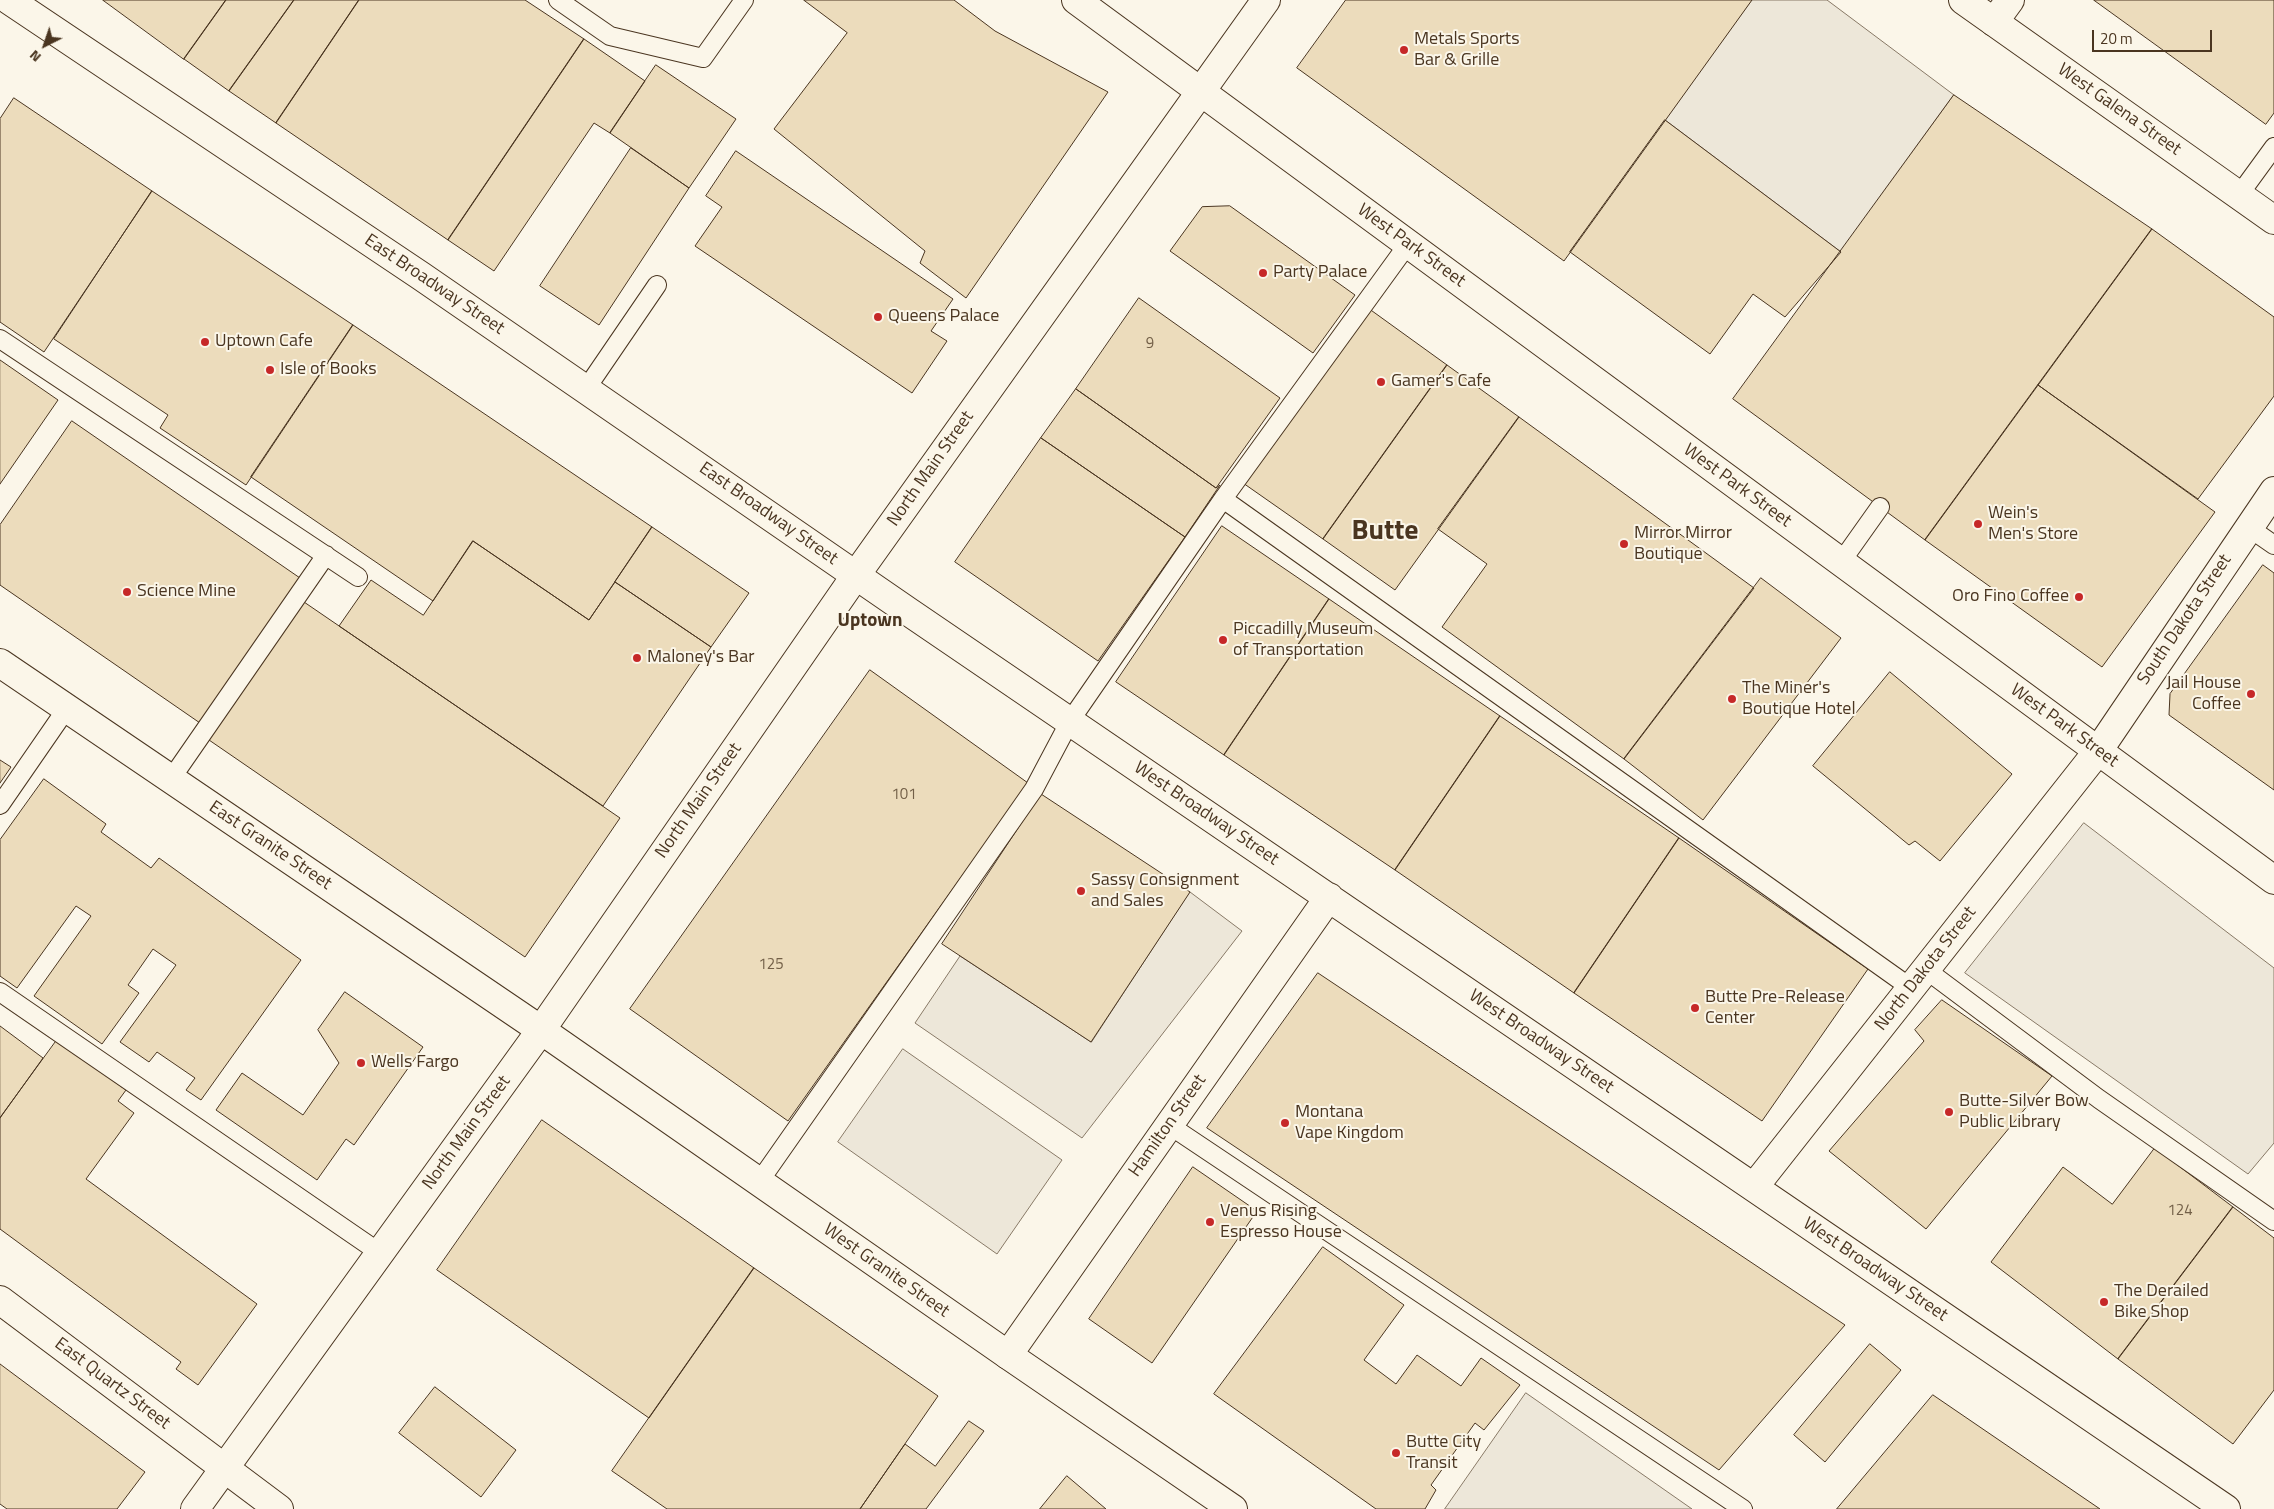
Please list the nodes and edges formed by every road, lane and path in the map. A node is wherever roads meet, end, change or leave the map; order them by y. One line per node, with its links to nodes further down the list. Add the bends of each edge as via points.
1 (10, 0): 8 (street); 17 (street, East Broadway Street)
2 (558, 0): 3 (lane, via 610,36 703,58)
3 (744, 0)
4 (1076, 0): 10 (street, West Park Street)
5 (1266, 0): 10 (street, North Main Street)
6 (1963, 0): 9 (street, West Galena Street)
7 (2010, 0): 9 (street)
8 (0, 15)
9 (1994, 22): 12 (street, West Galena Street)
10 (1200, 91): 14 (street, West Park Street); 25 (street, North Main Street)
11 (2274, 146): 12 (lane)
12 (2239, 195): 13 (street, West Galena Street)
13 (2274, 220)
14 (1408, 244): 19 (lane); 24 (street, West Park Street)
15 (657, 285): 17 (lane)
16 (0, 339): 23 (lane)
17 (586, 389): 25 (street, East Broadway Street)
18 (2274, 491): 21 (street, South Dakota Street)
19 (1222, 499): 29 (lane); 35 (lane)
20 (1880, 507): 24 (lane)
21 (2248, 527): 22 (lane); 30 (street, South Dakota Street)
22 (2274, 546)
23 (326, 555): 26 (lane); 31 (lane)
24 (1841, 562): 30 (street, West Park Street)
25 (856, 575): 29 (street, West Broadway Street); 37 (street, North Main Street)
26 (358, 577)
27 (0, 663): 28 (street, East Granite Street)
28 (67, 708): 31 (street, East Granite Street); 32 (lane)
29 (1070, 721): 34 (street, West Broadway Street); 39 (lane, via 1034,789)
30 (2098, 751): 33 (street, West Park Street); 35 (street, North Dakota Street)
31 (171, 779): 37 (street, East Granite Street)
32 (0, 805)
33 (2274, 880)
34 (1329, 897): 38 (street, Hamilton Street); 40 (street, West Broadway Street)
35 (1918, 979): 40 (street, North Dakota Street); 41 (lane, via 2099,1099)
36 (0, 992): 42 (lane)
37 (541, 1030): 39 (street, West Granite Street); 42 (street, North Main Street)
38 (1169, 1125): 44 (street, Hamilton Street); 49 (lane)
39 (759, 1182): 44 (street, West Granite Street)
40 (1754, 1187): 50 (street, West Broadway Street)
41 (2274, 1221)
42 (380, 1253): 45 (street, North Main Street)
43 (0, 1300): 45 (street, East Quartz Street)
44 (1008, 1355): 48 (street, West Granite Street)
45 (224, 1469): 46 (street, North Main Street); 47 (street, East Quartz Street)
46 (195, 1509)
47 (278, 1509)
48 (1233, 1509)
49 (1743, 1509)
50 (2226, 1509)

